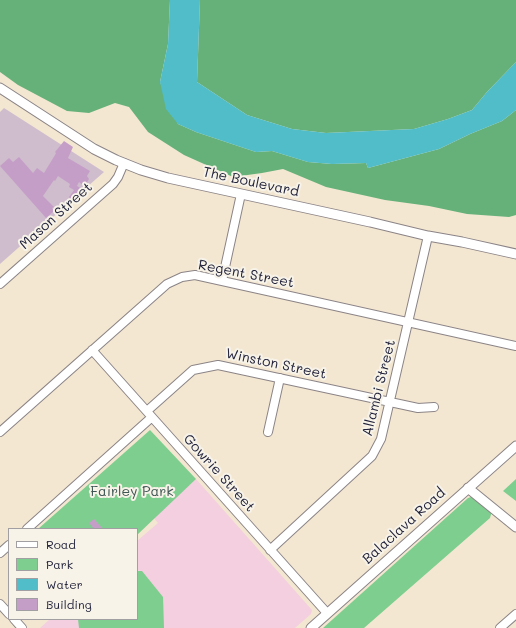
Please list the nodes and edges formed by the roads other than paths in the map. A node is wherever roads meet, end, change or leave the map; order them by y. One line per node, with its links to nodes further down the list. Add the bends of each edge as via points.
1 (0, 88): 2 (street, The Boulevard, via 88,146)
2 (124, 164): 3 (street, The Boulevard, via 168,178); 7 (street, Mason Street, via 113,184)
3 (241, 194): 4 (street, The Boulevard); 6 (street)
4 (428, 236): 5 (street, The Boulevard); 8 (street, Allambi Street)
5 (516, 254)
6 (222, 281): 8 (street, Regent Street); 10 (street, Regent Street, via 195,275 182,277 167,284)
7 (0, 284)
8 (409, 322): 9 (street, Regent Street); 12 (street, Allambi Street)
9 (516, 346)
10 (92, 350): 14 (street, Gowrie Street); 15 (street, Regent Street)
11 (280, 378): 12 (street, Winston Street); 14 (street, Winston Street, via 218,365 192,370); 16 (street)
12 (390, 402): 13 (street, Winston Street, via 418,408); 22 (street, Allambi Street, via 382,440 372,456)
13 (434, 407)
14 (149, 414): 20 (street, Winston Street); 22 (street, Gowrie Street)
15 (1, 430)
16 (268, 432)
17 (516, 446): 18 (street, Balaclava Road)
18 (468, 488): 19 (street); 26 (street, Balaclava Road)
19 (516, 527)
20 (28, 528)
21 (8, 546): 23 (street)
22 (270, 550): 26 (street, Gowrie Street)
23 (0, 553)
24 (0, 604): 25 (street)
25 (8, 613)
26 (328, 613): 30 (street, Balaclava Road)
27 (516, 614): 31 (street)
28 (15, 620): 29 (street)
29 (22, 628)
30 (311, 628)
31 (500, 628)

